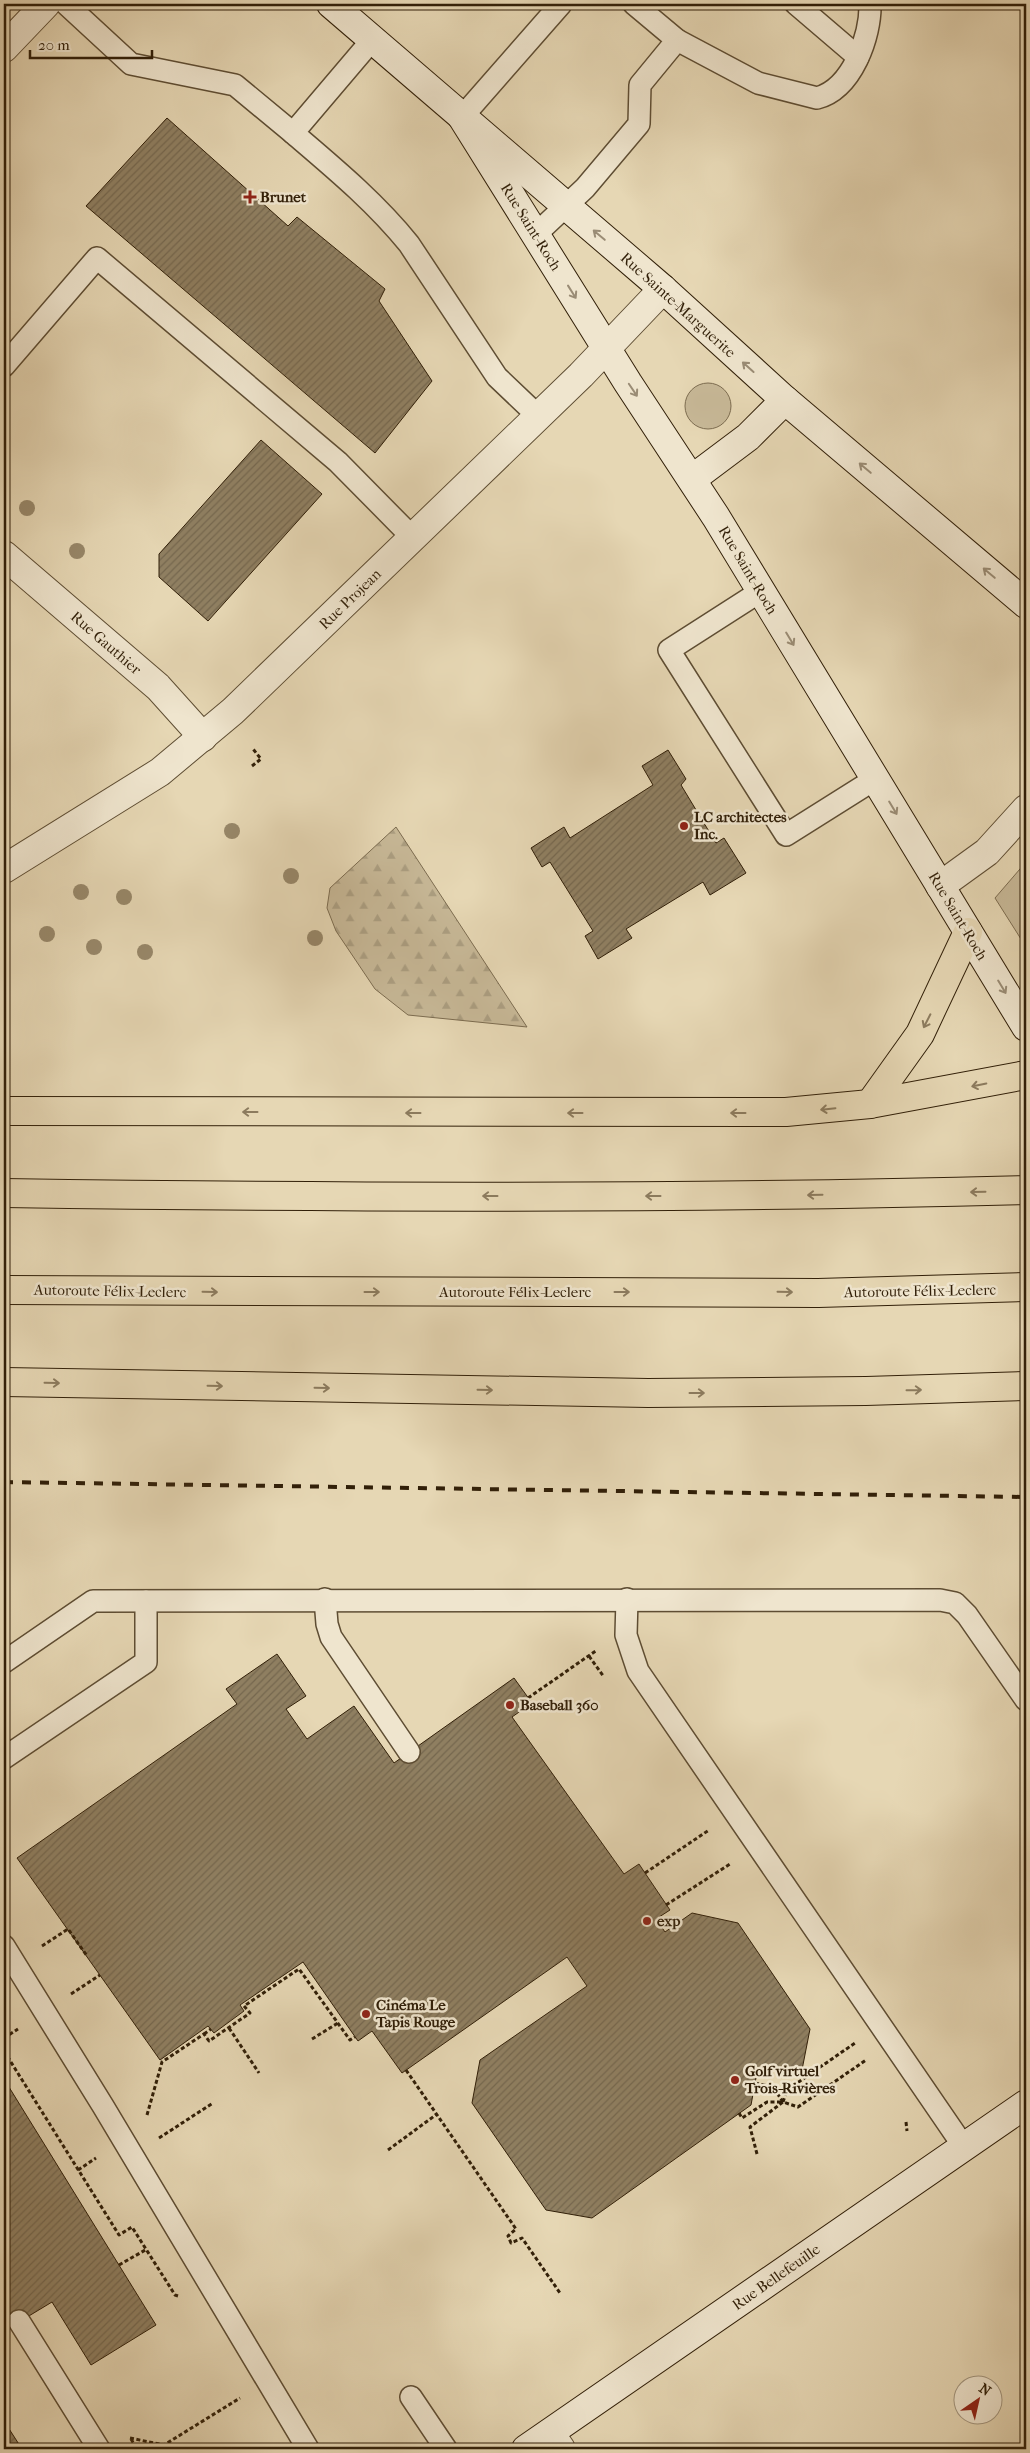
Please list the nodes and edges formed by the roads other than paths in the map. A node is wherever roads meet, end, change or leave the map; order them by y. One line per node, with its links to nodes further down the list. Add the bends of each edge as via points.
1 (46, 4): 10 (street)
2 (66, 4): 13 (lane, via 131,64 235,85)
3 (331, 4): 8 (street, Rue Sainte-Marguerite)
4 (561, 4): 12 (lane)
5 (634, 4): 9 (lane)
6 (796, 4): 11 (lane)
7 (870, 4): 11 (lane, via 868,32)
8 (372, 40): 12 (street, Rue Sainte-Marguerite); 13 (lane)
9 (677, 40): 11 (lane, via 758,83 817,98 835,89); 14 (lane, via 640,85 640,124)
10 (4, 48)
11 (858, 57)
12 (462, 117): 14 (street, Rue Sainte-Marguerite); 15 (street, Rue Saint-Roch)
13 (292, 134): 20 (lane, via 366,196 393,224 410,244 497,377)
14 (567, 207): 15 (lane); 16 (street, Rue Sainte-Marguerite, one-way to 14)
15 (536, 234): 17 (street, Rue Saint-Roch, one-way to 17)
16 (662, 289): 17 (street, Rue Projean); 19 (street, Rue Sainte-Marguerite, one-way to 16)
17 (607, 349): 20 (street, Rue Projean); 21 (street, Rue Saint-Roch, one-way to 21)
18 (4, 366): 22 (lane, via 97,258 338,462)
19 (784, 400): 21 (street, via 748,436); 25 (street, Rue Sainte-Marguerite, one-way to 19)
20 (538, 416): 22 (street, Rue Projean)
21 (692, 478): 24 (street, Rue Saint-Roch)
22 (413, 538): 26 (street, Rue Projean)
23 (4, 554): 26 (street, Rue Gauthier, via 158,687)
24 (761, 591): 27 (street, Rue Saint-Roch, one-way to 27); 27 (lane, via 669,650 786,835)
25 (1026, 604)
26 (204, 737): 29 (street, Rue Projean, via 160,772)
27 (875, 779): 30 (street, Rue Saint-Roch, one-way to 30)
28 (1026, 809): 30 (street, via 987,852)
29 (4, 869)
30 (940, 886): 31 (street, Rue Saint-Roch)
31 (968, 932): 32 (street, Rue Saint-Roch, one-way to 32); 34 (highway, one-way to 34, via 920,1034)
32 (1026, 1027)
33 (1026, 1075): 34 (highway, one-way to 34)
34 (870, 1104): 35 (highway, one-way to 35, via 754,1113)
35 (4, 1111)
36 (1026, 1190): 37 (highway, one-way to 37, via 584,1196 212,1196)
37 (4, 1192)
38 (1026, 1287): 39 (highway, Autoroute Félix-Leclerc, one-way to 38, via 847,1293)
39 (4, 1290)
40 (4, 1382): 41 (highway, one-way to 41, via 648,1393)
41 (1026, 1386)
42 (325, 1599): 43 (lane); 44 (lane); 47 (lane, via 331,1637)
43 (627, 1600): 46 (lane, via 949,1601 967,1615); 51 (lane, via 626,1635 638,1671)
44 (146, 1601): 45 (lane, via 94,1601); 48 (lane, via 146,1662)
45 (4, 1662)
46 (1026, 1700)
47 (409, 1752)
48 (4, 1758)
49 (5, 1952): 56 (lane, via 103,2106)
50 (1025, 2109): 51 (street, Rue Bellefeuille)
51 (964, 2147): 54 (street, Rue Bellefeuille)
52 (20, 2322): 55 (lane)
53 (412, 2397): 57 (lane)
54 (556, 2441): 58 (street, Rue Bellefeuille)
55 (99, 2449)
56 (308, 2449)
57 (446, 2449)
58 (526, 2449)

